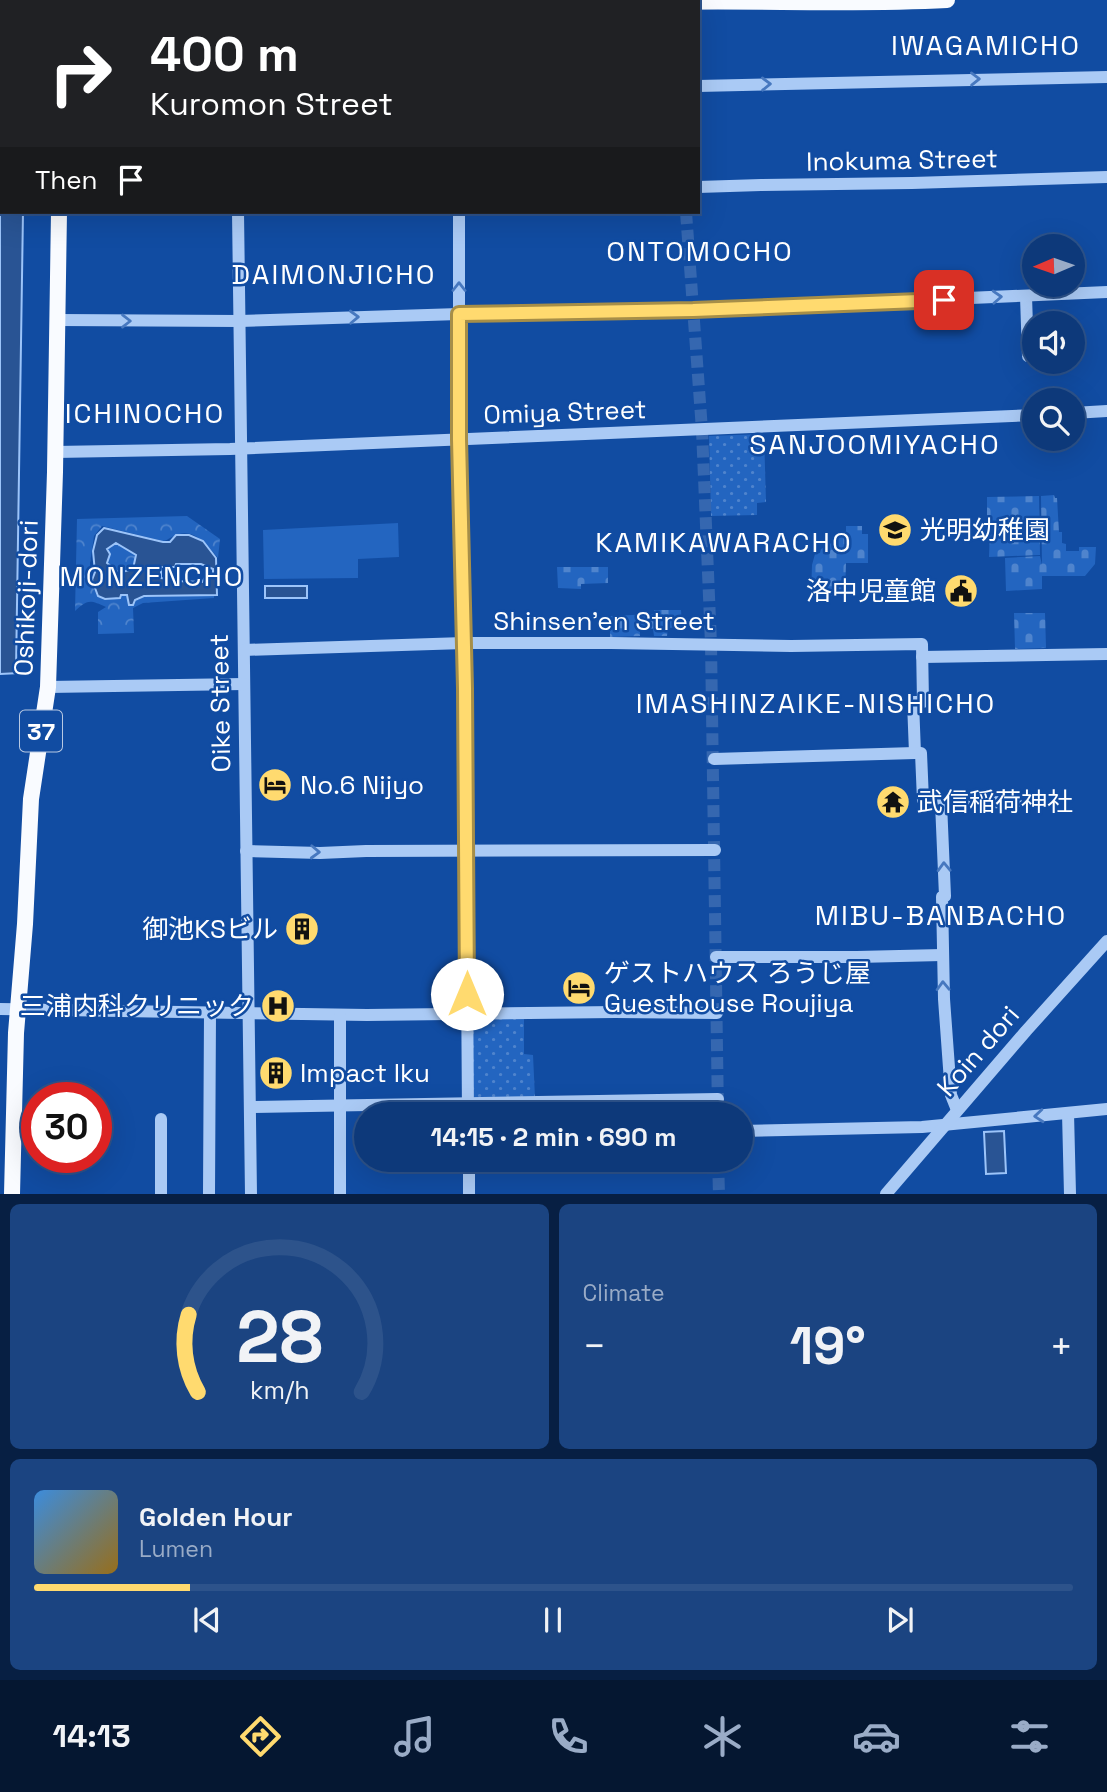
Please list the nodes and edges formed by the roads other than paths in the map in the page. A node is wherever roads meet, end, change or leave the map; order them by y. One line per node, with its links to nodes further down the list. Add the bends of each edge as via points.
1 (947, 0): 2 (main road)
2 (700, 1)
3 (1107, 77): 4 (street, one-way to 3)
4 (700, 86)
5 (1107, 177): 6 (street, Inokuma Street)
6 (700, 187)
7 (59, 214): 14 (main road, Oshikoji-dori / 37)
8 (239, 214): 15 (street, Oike Street)
9 (459, 214): 13 (street, one-way to 9)
10 (1107, 292): 11 (street)
11 (1085, 293)
12 (1022, 296): 13 (street, one-way to 12)
13 (459, 314): 15 (street, one-way to 13); 21 (street)
14 (58, 320): 15 (street, one-way to 15); 23 (main road, Oshikoji-dori / 37)
15 (240, 321): 22 (street, Oike Street)
16 (1013, 356): 17 (street)
17 (1022, 356)
18 (1107, 411): 19 (street)
19 (1085, 412)
20 (1022, 416): 21 (street, Omiya Street)
21 (459, 439): 22 (street, Omiya Street); 24 (street)
22 (241, 448): 23 (street, Omiya Street); 25 (street, Oike Street)
23 (55, 452): 29 (main road, Oshikoji-dori / 37)
24 (464, 643): 25 (street, Shinsen'en Street); 26 (street, Shinsen'en Street); 34 (street)
25 (244, 650): 28 (street, Oike Street)
26 (922, 650): 27 (street, Shinsen'en Street); 30 (street, via 923,702 913,702)
27 (1107, 654)
28 (244, 684): 29 (street); 36 (street, Oike Street)
29 (48, 687): 41 (main road, Oshikoji-dori / 37, via 31,799)
30 (915, 753): 31 (street); 33 (street, via 922,753 923,800)
31 (714, 759)
32 (1016, 802): 33 (street)
33 (942, 803): 38 (street, one-way to 33)
34 (466, 850): 35 (street); 36 (street, one-way to 34); 45 (street)
35 (715, 850)
36 (247, 851): 44 (street, Oike Street)
37 (1107, 941): 54 (street, Koin dori)
38 (942, 955): 39 (street); 54 (street, one-way to 38, via 951,1095)
39 (716, 957)
40 (0, 1009): 41 (street)
41 (18, 1009): 43 (street); 60 (main road, Oshikoji-dori / 37)
42 (717, 1013): 45 (street)
43 (210, 1014): 44 (street); 62 (street)
44 (248, 1014): 46 (street); 52 (street, Oike Street)
45 (467, 1014): 46 (street); 48 (street)
46 (340, 1015): 50 (street)
47 (718, 1099): 49 (street)
48 (468, 1102)
49 (643, 1102)
50 (340, 1106): 51 (street); 52 (street); 64 (street)
51 (354, 1106)
52 (250, 1107): 63 (street, Oike Street)
53 (1107, 1109): 55 (street)
54 (957, 1110): 57 (street, Koin dori)
55 (1068, 1113): 57 (street, one-way to 57); 67 (street)
56 (162, 1119): 61 (street)
57 (944, 1125): 58 (street); 66 (street, Koin dori)
58 (753, 1131)
59 (469, 1172): 65 (street)
60 (12, 1194)
61 (161, 1194)
62 (209, 1194)
63 (251, 1194)
64 (340, 1194)
65 (469, 1194)
66 (886, 1194)
67 (1070, 1194)

